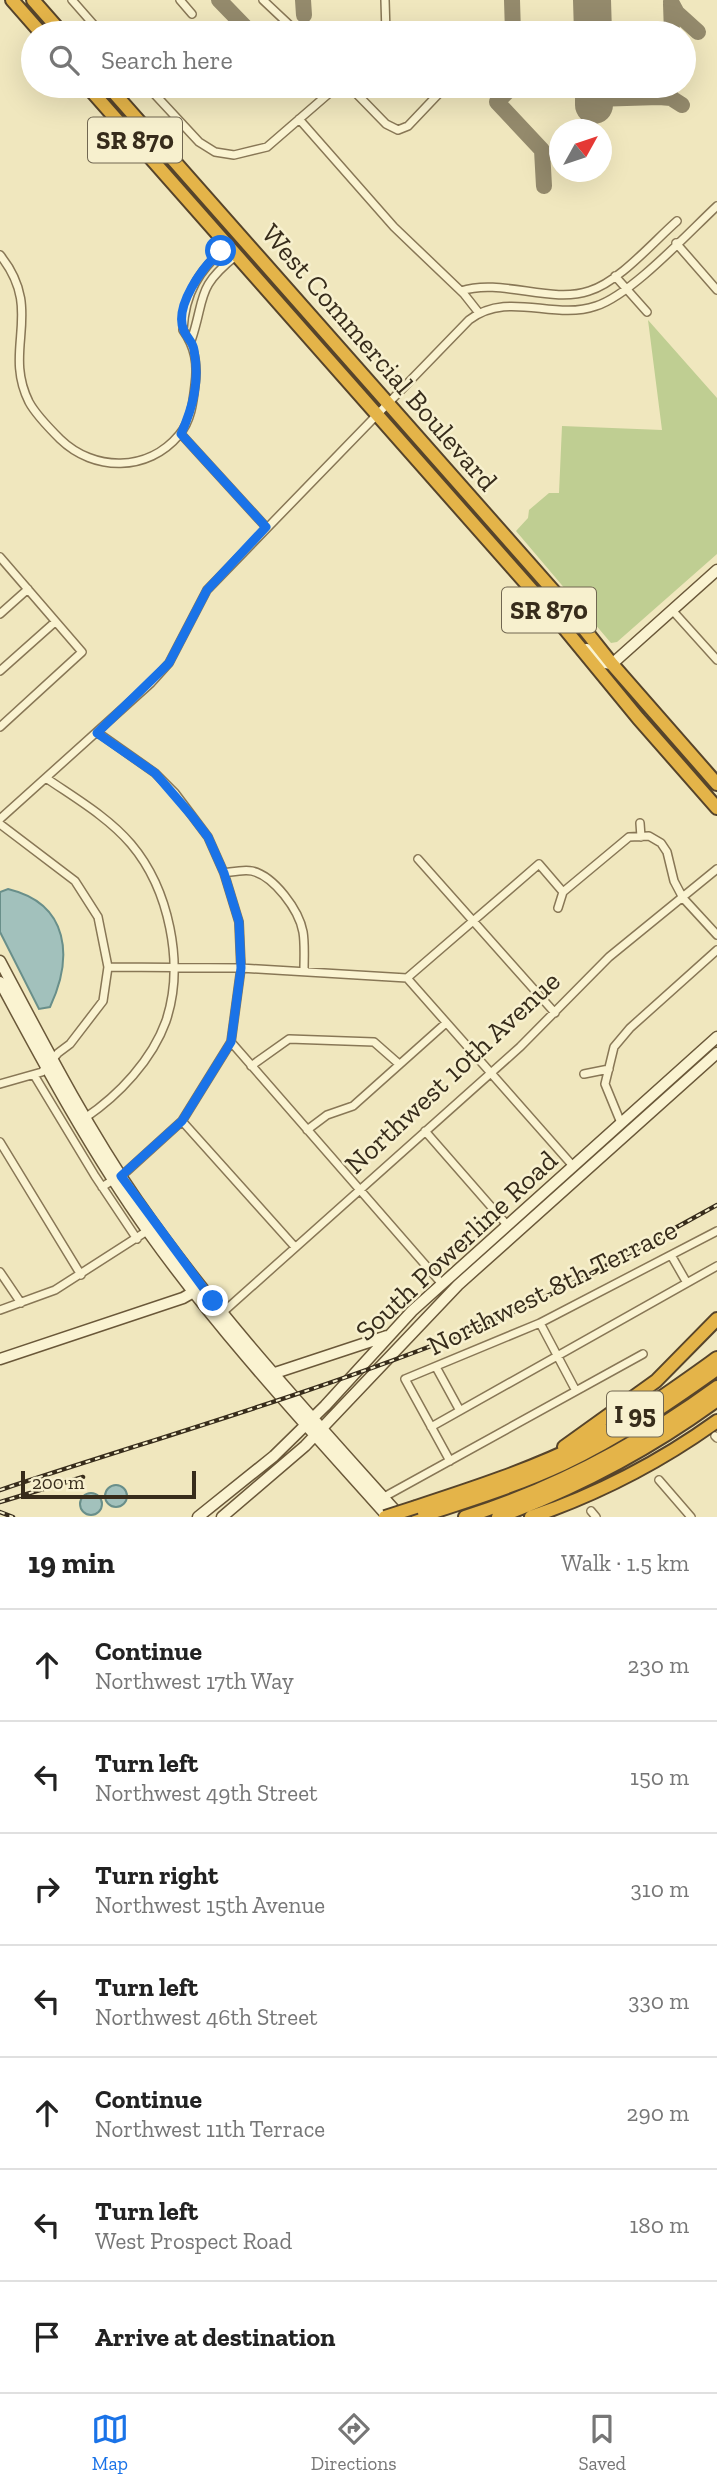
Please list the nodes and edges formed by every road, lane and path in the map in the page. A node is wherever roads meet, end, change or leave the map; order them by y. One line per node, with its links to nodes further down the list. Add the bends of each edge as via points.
1 (12, 0): 8 (highway)
2 (33, 0): 9 (highway)
3 (72, 0): 10 (street)
4 (180, 0): 7 (street)
5 (263, 0): 11 (street)
6 (385, 0): 12 (street)
7 (192, 14)
8 (30, 21)
9 (51, 21)
10 (90, 21)
11 (285, 21)
12 (386, 21)
13 (98, 98): 19 (highway, West Commercial Boulevard / SR 870)
14 (119, 98): 22 (highway, West Commercial Boulevard / SR 870)
15 (158, 98): 20 (street, via 195,140 225,154 263,149)
16 (324, 98): 20 (street)
17 (361, 98): 18 (street, via 386,124 401,130)
18 (434, 98)
19 (117, 119): 21 (highway, West Commercial Boulevard / SR 870); 22 (highway, via 130,122 156,151)
20 (299, 119): 31 (street, via 394,227)
21 (159, 167): 25 (highway, via 184,184 227,232); 27 (highway, West Commercial Boulevard / SR 870)
22 (187, 175): 25 (highway, West Commercial Boulevard / SR 870)
23 (717, 206): 26 (street)
24 (677, 221): 29 (street)
25 (245, 240): 33 (highway, West Commercial Boulevard / SR 870)
26 (676, 243): 30 (street); 32 (street)
27 (232, 250): 33 (highway, via 246,254 276,287); 36 (street, via 201,295); 36 (street, via 205,266 190,291 183,330); 38 (highway, West Commercial Boulevard / SR 870)
28 (0, 254): 39 (street, via 16,274 24,302 21,376 30,403 63,442 93,461 114,464 140,461 162,451)
29 (615, 276): 30 (street); 31 (street, via 578,294 520,288)
30 (626, 288): 34 (street); 35 (street, via 588,308 508,305)
31 (461, 290): 35 (street)
32 (717, 290)
33 (304, 307): 37 (highway, West Commercial Boulevard / SR 870)
34 (647, 312)
35 (479, 313): 37 (street)
36 (191, 341): 39 (street, via 197,376 194,405)
37 (388, 403): 38 (street); 49 (highway, West Commercial Boulevard / SR 870)
38 (377, 415): 40 (street); 46 (highway, West Commercial Boulevard / SR 870)
39 (181, 434): 40 (street)
40 (266, 527): 53 (street, via 207,590 169,663)
41 (1, 559): 43 (street)
42 (717, 570): 44 (main road)
43 (28, 589): 45 (street); 47 (street)
44 (672, 610): 48 (street); 49 (main road)
45 (0, 614)
46 (558, 620): 49 (main road, West Commercial Boulevard, via 596,657); 51 (highway, West Commercial Boulevard / SR 870)
47 (55, 622): 50 (street); 52 (street, via 82,652)
48 (717, 660)
49 (612, 664): 54 (highway, West Commercial Boulevard / SR 870)
50 (0, 671)
51 (613, 688): 54 (highway, via 623,686); 57 (highway, West Commercial Boulevard / SR 870)
52 (0, 727)
53 (97, 733): 55 (street); 63 (street, via 155,773 175,793 208,837)
54 (686, 749): 56 (highway, West Commercial Boulevard / SR 870)
55 (46, 778): 58 (street); 72 (street, via 112,824 145,863 169,918)
56 (717, 784)
57 (717, 808)
58 (0, 821): 71 (street, via 75,881 98,917)
59 (640, 823): 60 (street)
60 (641, 836): 64 (street, via 629,837); 65 (street, via 661,843)
61 (418, 859): 67 (street)
62 (717, 869): 65 (street, Northwest 10th Avenue)
63 (224, 873): 73 (street, via 239,922); 74 (street, via 250,870 266,877 283,895 303,932)
64 (563, 892): 66 (street); 67 (street, via 538,864)
65 (683, 898): 68 (street); 77 (street, Northwest 10th Avenue, via 609,957)
66 (558, 908)
67 (473, 919): 75 (street); 77 (street)
68 (717, 935)
69 (717, 950): 85 (street, via 630,1028 614,1048)
70 (0, 961): 82 (main road)
71 (108, 967): 72 (street); 82 (street, via 103,1000 84,1029)
72 (174, 967): 73 (street); 90 (street, via 166,1019 153,1047 135,1074)
73 (241, 968): 74 (street); 80 (street)
74 (304, 971): 75 (street)
75 (407, 978): 78 (street)
76 (0, 982): 82 (main road)
77 (555, 1013): 86 (street, Northwest 10th Avenue)
78 (446, 1023): 83 (street); 86 (street)
79 (717, 1037): 92 (main road, South Powerline Road)
80 (231, 1042): 84 (street); 91 (street)
81 (717, 1053): 95 (main road, South Powerline Road)
82 (49, 1063): 88 (street); 90 (main road); 98 (main road)
83 (399, 1064): 84 (street, via 374,1042 289,1039); 93 (street, via 353,1106 327,1115)
84 (251, 1066): 93 (street)
85 (609, 1069): 87 (street); 92 (street, via 605,1084)
86 (491, 1072): 94 (street, Northwest 10th Avenue); 97 (street)
87 (584, 1074)
88 (34, 1075): 89 (street); 99 (street)
89 (0, 1084)
90 (85, 1118): 98 (main road)
91 (182, 1121): 98 (street); 105 (street)
92 (621, 1123): 95 (main road); 97 (main road, South Powerline Road)
93 (307, 1130): 100 (street)
94 (425, 1131): 100 (street, Northwest 10th Avenue); 101 (street)
95 (626, 1135): 101 (main road, South Powerline Road)
96 (0, 1142): 109 (street)
97 (573, 1166): 101 (main road, South Powerline Road, via 520,1214)
98 (117, 1178): 99 (street); 102 (main road); 112 (main road)
99 (102, 1187): 104 (street)
100 (359, 1190): 105 (street, Northwest 10th Avenue); 111 (street)
101 (511, 1230): 111 (main road, South Powerline Road); 133 (main road, South Powerline Road, via 505,1242 416,1325)
102 (148, 1231): 104 (street); 112 (main road)
103 (717, 1231): 106 (street, Northwest 8th Terrace)
104 (137, 1239): 109 (street)
105 (295, 1247): 115 (street, Northwest 10th Avenue)
106 (671, 1255): 110 (street); 117 (street, Northwest 8th Terrace)
107 (717, 1266): 110 (street)
108 (0, 1272): 113 (street)
109 (82, 1275): 113 (street)
110 (687, 1283): 119 (street)
111 (442, 1284): 118 (main road, South Powerline Road)
112 (197, 1290): 115 (main road); 122 (main road); 130 (main road)
113 (21, 1303): 114 (street)
114 (0, 1310)
115 (222, 1313): 125 (main road)
116 (717, 1319): 134 (highway, via 656,1381)
117 (540, 1323): 119 (street); 123 (street, Northwest 8th Terrace)
118 (387, 1336): 125 (main road); 130 (main road, South Powerline Road)
119 (557, 1354): 127 (street); 129 (street)
120 (643, 1354): 127 (street)
121 (717, 1357): 134 (highway, I 95, via 622,1422)
122 (0, 1359)
123 (436, 1367): 129 (street); 132 (street, Northwest 8th Terrace, via 405,1380)
124 (717, 1368): 138 (highway, via 655,1412 581,1455 509,1486)
125 (275, 1373): 130 (main road)
126 (717, 1387): 143 (highway, via 592,1465)
127 (576, 1391): 135 (street)
128 (717, 1400): 144 (highway, I 95, via 625,1459)
129 (459, 1409): 132 (street)
130 (310, 1421): 133 (main road); 139 (main road, South Powerline Road, via 252,1476)
131 (717, 1421): 145 (highway, via 627,1477)
132 (430, 1427): 135 (street)
133 (319, 1431): 137 (main road); 140 (main road, South Powerline Road); 141 (main road)
134 (547, 1460): 138 (highway, I 95)
135 (450, 1461): 137 (street)
136 (659, 1480): 146 (street)
137 (384, 1497): 142 (main road)
138 (419, 1513): 141 (highway, I 95, bridge)
139 (198, 1517)
140 (222, 1517)
141 (386, 1517)
142 (401, 1517)
143 (465, 1517)
144 (498, 1517)
145 (531, 1517)
146 (691, 1517)

